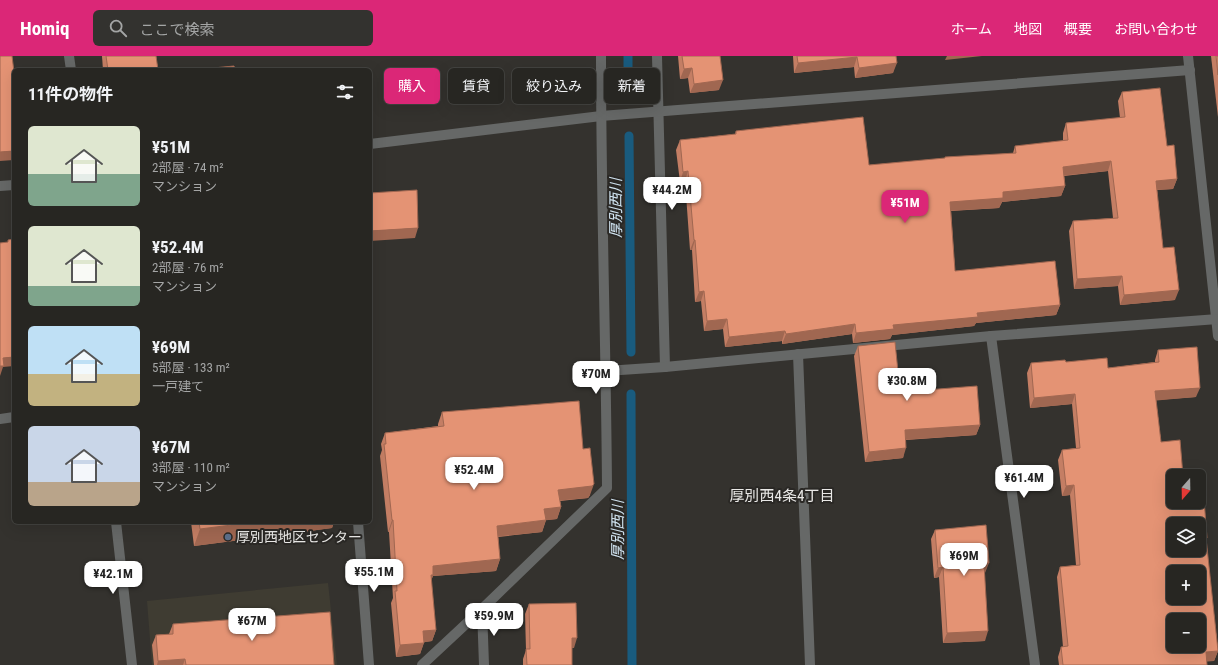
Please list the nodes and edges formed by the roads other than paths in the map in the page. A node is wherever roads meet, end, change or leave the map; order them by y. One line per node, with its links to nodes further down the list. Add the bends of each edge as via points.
1 (69, 56): 5 (street)
2 (601, 56): 8 (street)
3 (657, 56): 7 (street)
4 (1188, 56): 6 (street)
5 (71, 68)
6 (1190, 70): 7 (street); 12 (street)
7 (658, 112): 8 (street); 16 (street)
8 (601, 116): 9 (street); 17 (street)
9 (372, 144)
10 (12, 185): 11 (street)
11 (0, 186)
12 (1217, 319): 13 (street); 14 (street)
13 (991, 336): 15 (street); 28 (street)
14 (1218, 336)
15 (798, 354): 16 (street); 27 (street)
16 (665, 367): 17 (street)
17 (606, 371): 22 (street, via 607,488)
18 (12, 417): 19 (street)
19 (0, 419)
20 (116, 524): 23 (street)
21 (358, 524): 24 (street)
22 (482, 609): 25 (street); 26 (street)
23 (132, 665)
24 (369, 665)
25 (422, 665)
26 (484, 665)
27 (810, 665)
28 (1035, 665)

